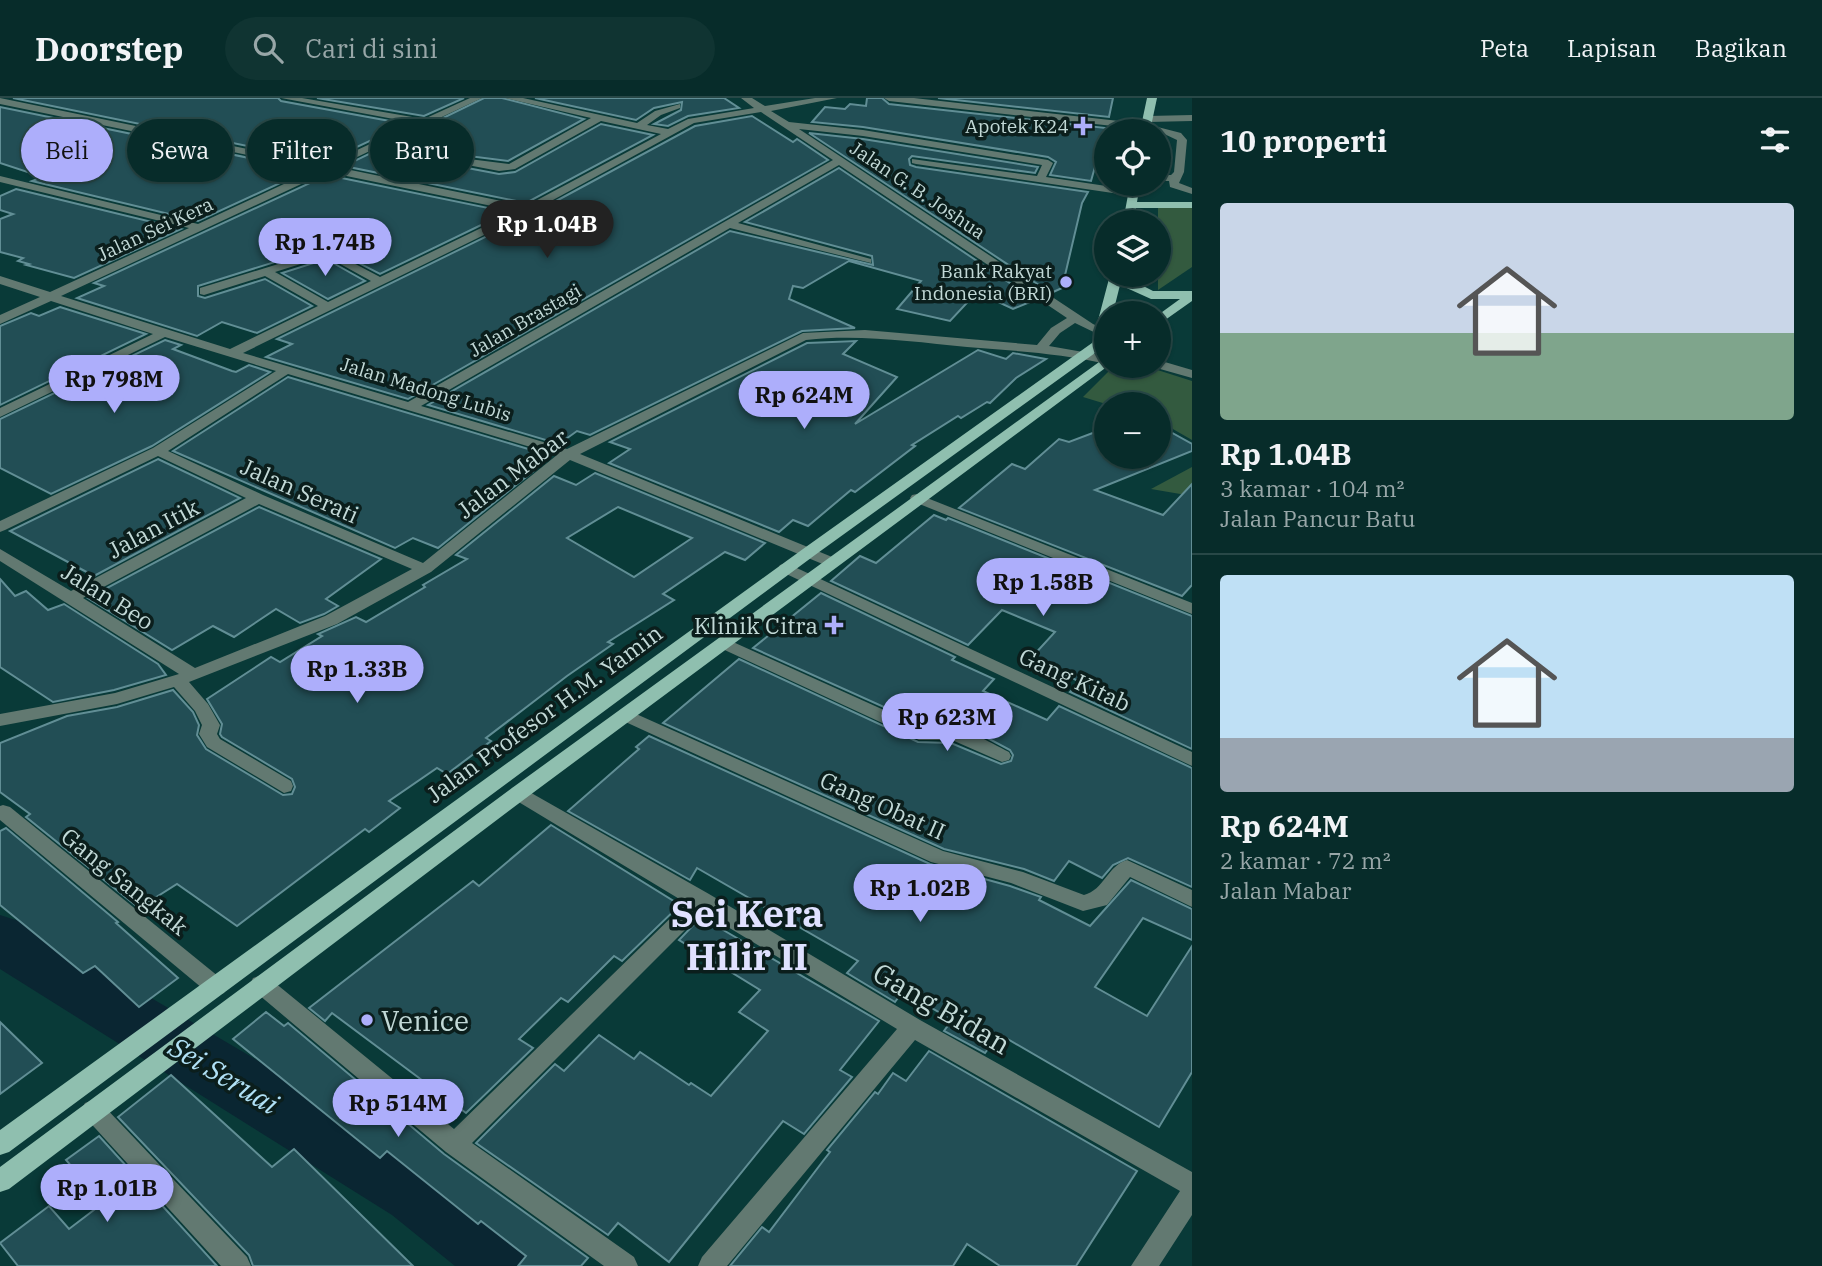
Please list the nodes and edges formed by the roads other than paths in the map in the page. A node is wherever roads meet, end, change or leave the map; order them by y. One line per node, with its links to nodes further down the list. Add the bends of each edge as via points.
1 (286, 98): 14 (street)
2 (477, 98): 15 (street, Jalan Sei Kera)
3 (510, 98): 12 (street)
4 (747, 98): 11 (street, Jalan G. B. Joshua)
5 (832, 98): 11 (street)
6 (889, 98): 8 (street)
7 (1152, 98): 16 (main road)
8 (916, 99): 17 (street)
9 (0, 101): 23 (street)
10 (677, 106): 20 (street)
11 (764, 109): 19 (street, Jalan G. B. Joshua); 21 (street, via 707,117)
12 (601, 117): 20 (street); 26 (street, via 511,167)
13 (1192, 118): 18 (street)
14 (408, 119)
15 (432, 119)
16 (1148, 119)
17 (1094, 120)
18 (1171, 122)
19 (786, 124): 24 (street, Jalan G. B. Joshua); 31 (street, via 1048,163)
20 (639, 126): 21 (street)
21 (667, 132): 37 (street)
22 (1171, 133): 29 (street, via 1182,140 1179,172)
23 (247, 153)
24 (839, 161): 38 (street, Jalan Brastagi); 50 (street, Jalan G. B. Joshua)
25 (916, 162): 31 (street)
26 (474, 163)
27 (356, 175): 37 (street)
28 (1171, 178): 29 (street)
29 (1174, 178): 34 (street, via 1174,185)
30 (0, 179): 39 (street)
31 (1039, 181): 33 (street)
32 (297, 182): 39 (street, Jalan Sei Kera)
33 (1094, 189)
34 (1192, 191)
35 (1144, 196): 36 (main road)
36 (1192, 205)
37 (527, 210): 43 (street)
38 (728, 224): 40 (street); 62 (street, Jalan Brastagi)
39 (198, 227): 47 (street, Jalan Sei Kera)
40 (867, 261)
41 (265, 271): 43 (street, via 327,252); 45 (street); 48 (street)
42 (0, 280): 47 (street, Jalan Madong Lubis)
43 (381, 282): 48 (street)
44 (1137, 287): 46 (main road, via 1152,295)
45 (204, 291)
46 (1191, 295): 49 (main road)
47 (51, 296): 51 (street, Jalan Sei Kera); 52 (street, Jalan Madong Lubis)
48 (328, 307): 56 (street)
49 (1171, 311)
50 (1075, 318): 53 (street, Jalan G. B. Joshua); 55 (street, via 1048,336)
51 (0, 320)
52 (164, 333): 56 (street, Jalan Madong Lubis); 63 (street)
53 (1094, 340)
54 (1094, 348): 55 (street, Jalan Mabar)
55 (1041, 349): 65 (street, Jalan Mabar, via 863,333 803,337)
56 (234, 352): 60 (street, Jalan Madong Lubis)
57 (1094, 353): 69 (main road, Jalan Profesor H.M. Yamin)
58 (1094, 354): 67 (main road)
59 (1171, 368): 61 (street)
60 (287, 369): 62 (street, Jalan Madong Lubis); 64 (street)
61 (1192, 374)
62 (410, 406): 65 (street, Jalan Madong Lubis)
63 (0, 413)
64 (158, 451): 66 (street, Jalan Serati); 68 (street)
65 (568, 454): 69 (street, Jalan Madong Lubis); 73 (street, Jalan Mabar)
66 (258, 498): 73 (street, Jalan Serati); 75 (street, Jalan Itik)
67 (917, 498): 71 (main road); 76 (street)
68 (0, 527)
69 (809, 552): 71 (street, Jalan Madong Lubis); 72 (main road, Jalan Profesor H.M. Yamin)
70 (0, 554): 75 (street, Jalan Beo)
71 (831, 562): 74 (main road)
72 (786, 568): 74 (street, Gang Kitab); 89 (main road, Jalan Profesor H.M. Yamin)
73 (425, 569): 78 (street, Jalan Mabar, via 331,620)
74 (809, 579): 77 (main road); 82 (street, Gang Kitab)
75 (69, 599): 78 (street, Jalan Beo)
76 (1191, 607)
77 (722, 642): 79 (main road); 81 (street, via 925,736 949,732)
78 (186, 677): 80 (street, Jalan Mabar, via 117,698); 83 (street, Jalan Beo, via 211,724 208,734 213,743)
79 (625, 715): 84 (main road); 86 (street, Gang Obat II, via 938,856 1016,877 1083,903 1100,899 1127,867)
80 (0, 720)
81 (1002, 756)
82 (1192, 760)
83 (284, 786)
84 (519, 793): 87 (street, Gang Bidan); 88 (main road)
85 (3, 812): 89 (street, Gang Sangkak)
86 (1192, 899)
87 (702, 900): 90 (street, Gang Bidan); 92 (street)
88 (261, 984): 91 (main road); 92 (street)
89 (216, 987): 93 (main road, Jalan Profesor H.M. Yamin)
90 (912, 1027): 95 (street, Gang Bidan); 99 (street)
91 (93, 1110): 94 (main road); 97 (street)
92 (455, 1143): 98 (street)
93 (0, 1144)
94 (0, 1181)
95 (1192, 1185)
96 (1192, 1194): 100 (street)
97 (238, 1266)
98 (625, 1266)
99 (711, 1266)
100 (1144, 1266)

